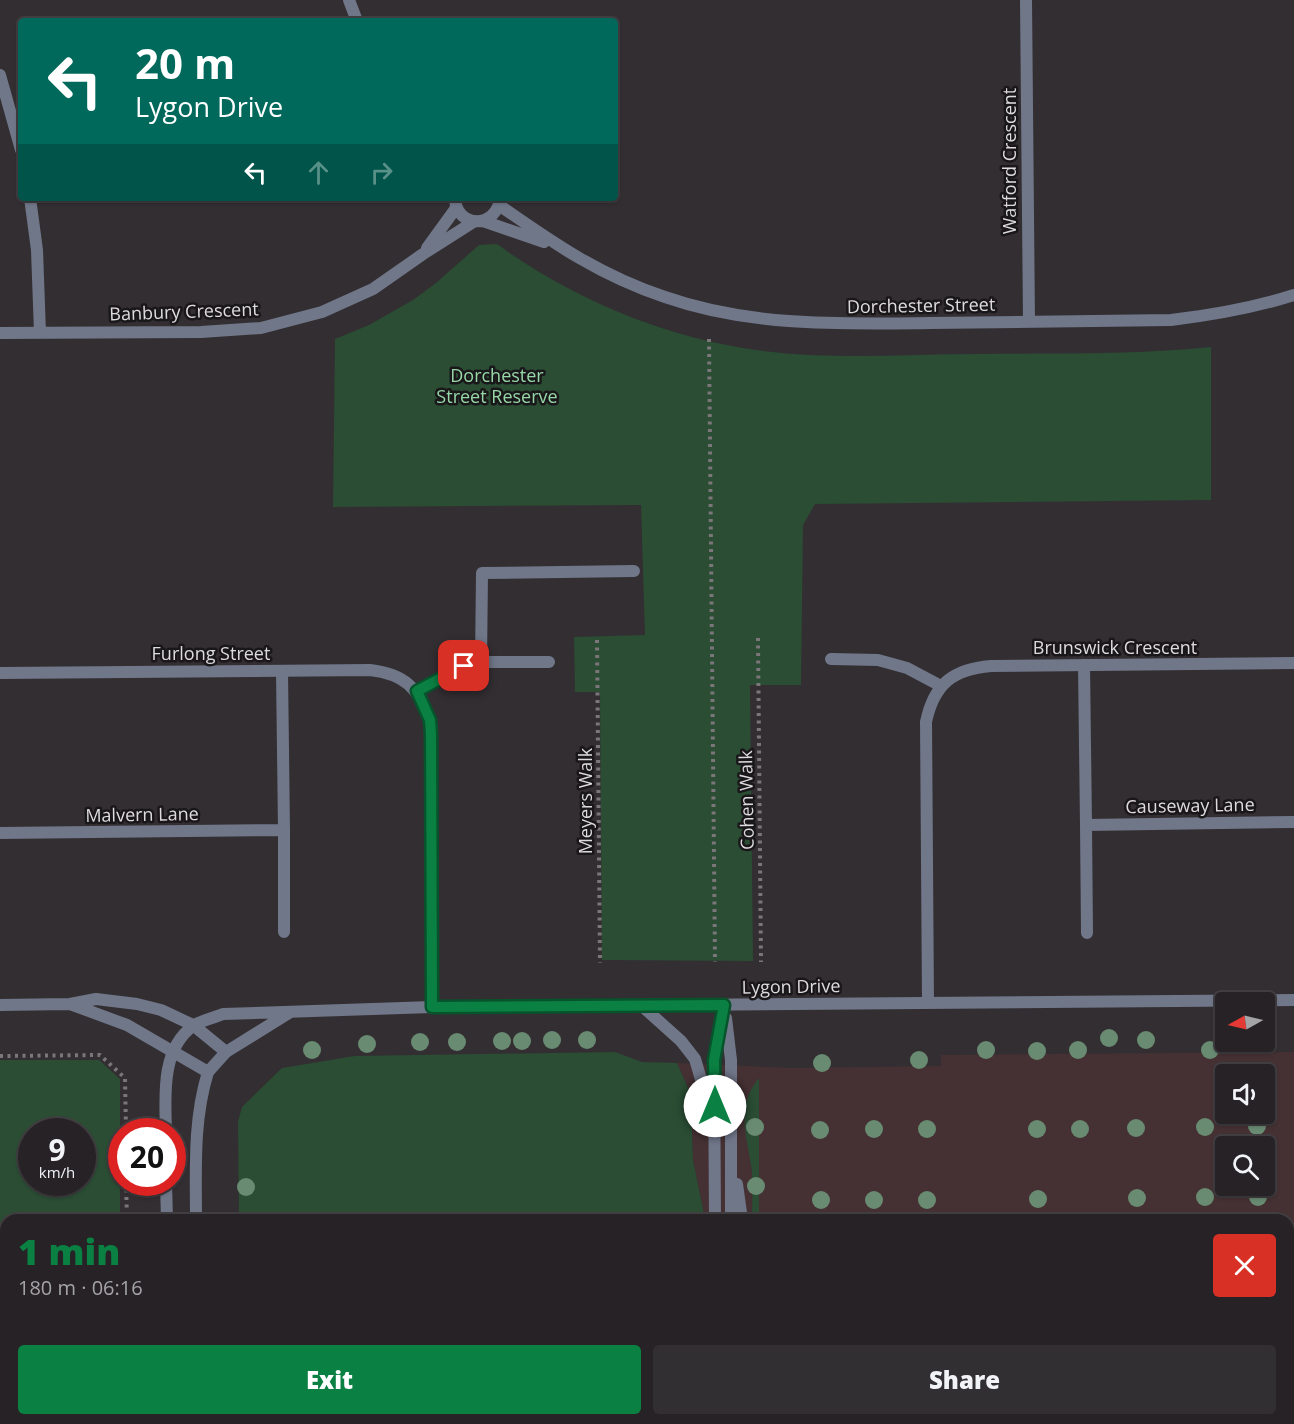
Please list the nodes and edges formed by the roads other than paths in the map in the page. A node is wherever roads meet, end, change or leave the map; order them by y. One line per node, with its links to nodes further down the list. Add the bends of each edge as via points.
1 (349, 0): 3 (street)
2 (1026, 0): 13 (street, Watford Crescent)
3 (356, 18)
4 (0, 75): 5 (street)
5 (18, 139)
6 (30, 201): 15 (street, via 37,250)
7 (500, 201): 9 (street, Dorchester Street, via 493,215); 10 (street, Dorchester Street)
8 (456, 203): 9 (street, Dorchester Street, via 464,217); 11 (street, Banbury Crescent)
9 (479, 221): 10 (street, Dorchester Street); 11 (street, Banbury Crescent)
10 (559, 248): 13 (street, Dorchester Street, via 613,277 711,311 831,324)
11 (423, 254): 15 (street, Banbury Crescent, via 373,289 322,312 261,328)
12 (1294, 295): 13 (street, Dorchester Street, via 1219,314 1171,320)
13 (1029, 322)
14 (0, 333): 15 (street, Banbury Crescent)
15 (40, 333)
16 (634, 571): 19 (street, via 482,573)
17 (831, 659): 24 (street, via 878,660 907,668)
18 (549, 662): 19 (street)
19 (481, 663): 25 (street, via 464,666)
20 (1294, 663): 21 (street, Brunswick Crescent)
21 (1084, 665): 24 (street, Brunswick Crescent, via 976,667 953,676); 27 (street)
22 (282, 671): 23 (street, Furlong Street); 25 (street, Furlong Street, via 384,672); 28 (street)
23 (0, 673)
24 (941, 686): 33 (street, via 930,704 926,722)
25 (417, 691): 38 (street, via 430,720 431,734)
26 (1294, 822): 27 (street, Causeway Lane)
27 (1086, 825): 31 (street)
28 (284, 830): 29 (street, Malvern Lane); 30 (street)
29 (0, 833)
30 (284, 932)
31 (1087, 933)
32 (1294, 1000): 33 (street, Lygon Drive)
33 (928, 1002): 36 (street, Lygon Drive)
34 (70, 1004): 35 (street); 40 (street, via 96,999 122,1001 161,1010); 41 (street, via 127,1025)
35 (0, 1005)
36 (724, 1005): 37 (street, Lygon Drive); 45 (street, via 714,1060); 46 (street, via 731,1060)
37 (642, 1006): 38 (street, Lygon Drive); 45 (street, via 695,1059)
38 (432, 1007): 39 (street, Lygon Drive)
39 (290, 1012): 40 (street, Lygon Drive, via 223,1014); 42 (street)
40 (193, 1025): 41 (street); 42 (street)
41 (174, 1052): 43 (street); 44 (street, via 168,1066)
42 (226, 1052): 43 (street)
43 (208, 1072): 49 (street, via 196,1129)
44 (166, 1118)
45 (715, 1129): 50 (street)
46 (730, 1142): 51 (street); 52 (street)
47 (166, 1196): 48 (street)
48 (167, 1214)
49 (196, 1214)
50 (715, 1214)
51 (731, 1214)
52 (741, 1214)

